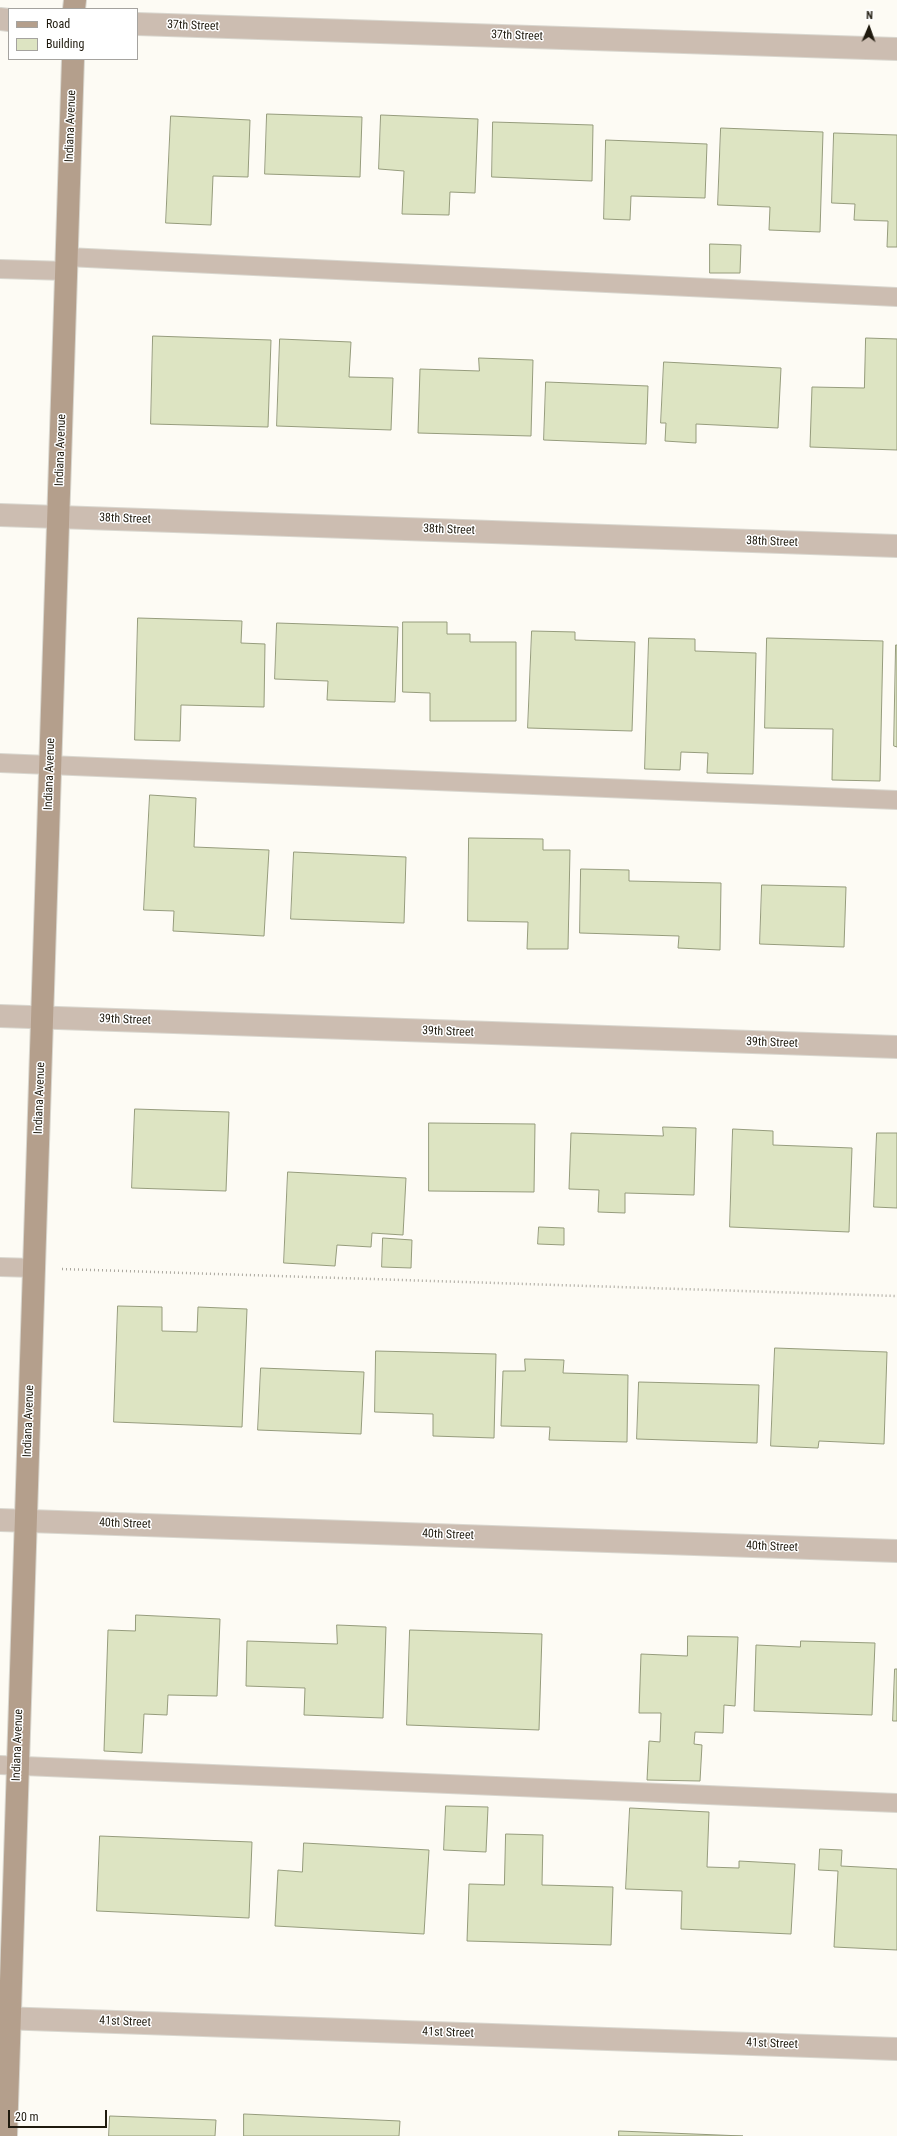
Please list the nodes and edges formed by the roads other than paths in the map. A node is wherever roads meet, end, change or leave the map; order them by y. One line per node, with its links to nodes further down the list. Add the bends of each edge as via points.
1 (138, 24): 2 (street, 37th Street)
2 (897, 49)
3 (73, 60): 4 (main road, Indiana Avenue)
4 (66, 264): 5 (lane); 6 (lane); 8 (main road, Indiana Avenue)
5 (0, 269)
6 (897, 297)
7 (0, 515): 8 (street, 38th Street)
8 (59, 517): 9 (street, 38th Street); 11 (main road, Indiana Avenue)
9 (897, 546)
10 (0, 763): 11 (lane)
11 (50, 765): 12 (lane); 14 (main road, Indiana Avenue)
12 (897, 800)
13 (0, 1016): 14 (street, 39th Street)
14 (42, 1018): 15 (street, 39th Street); 17 (main road, Indiana Avenue)
15 (897, 1047)
16 (0, 1267): 17 (lane)
17 (34, 1268): 19 (main road, Indiana Avenue)
18 (0, 1520): 19 (street, 40th Street)
19 (26, 1520): 20 (street, 40th Street); 21 (main road, Indiana Avenue)
20 (897, 1551)
21 (9, 1766): 22 (lane); 23 (main road, Indiana Avenue)
22 (897, 1803)
23 (5, 2018): 24 (street, 41st Street); 25 (main road, Indiana Avenue)
24 (897, 2048)
25 (6, 2136)

